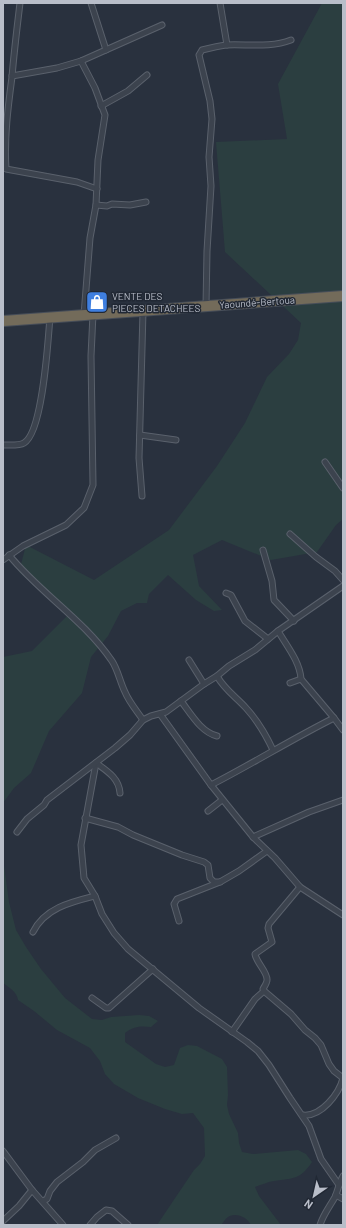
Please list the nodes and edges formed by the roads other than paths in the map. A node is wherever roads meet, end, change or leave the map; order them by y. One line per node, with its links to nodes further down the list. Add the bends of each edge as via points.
1 (20, 3): 10 (street)
2 (91, 3): 7 (street)
3 (220, 3): 6 (street)
4 (162, 25): 7 (street)
5 (291, 40): 6 (street, via 282,44)
6 (226, 45): 17 (street, via 202,50 199,55 212,119)
7 (106, 50): 8 (street)
8 (81, 61): 10 (street); 11 (street)
9 (147, 75): 11 (street, via 128,92)
10 (12, 76): 12 (street)
11 (101, 106): 13 (street, via 105,115 98,160)
12 (4, 169): 13 (street, via 77,182)
13 (97, 189): 15 (street)
14 (146, 202): 15 (street, via 130,205)
15 (96, 205): 19 (street, via 85,294)
16 (343, 296): 17 (highway, Yaoundé-Bertoua)
17 (206, 306): 18 (highway, Yaoundé-Bertoua)
18 (143, 311): 19 (highway, Yaoundé-Bertoua); 22 (street)
19 (89, 315): 20 (highway, Yaoundé-Bertoua); 30 (street, via 93,485 84,508 66,525)
20 (50, 317): 21 (highway, Yaoundé-Bertoua); 24 (street, via 37,418 28,440 24,443)
21 (3, 321)
22 (140, 435): 23 (street); 27 (street)
23 (176, 440)
24 (3, 445)
25 (325, 462): 26 (street)
26 (343, 488)
27 (142, 496)
28 (290, 534): 32 (street)
29 (263, 550): 35 (street, via 272,581 274,600)
30 (9, 555): 31 (street); 46 (street, via 25,575 56,600 84,628 112,661 128,697)
31 (3, 560)
32 (343, 580)
33 (343, 586): 35 (street)
34 (226, 593): 37 (street, via 231,595 245,621)
35 (294, 621): 36 (street)
36 (278, 632): 37 (street); 40 (street, via 292,653)
37 (268, 639): 39 (street)
38 (189, 660): 42 (street)
39 (217, 676): 42 (street); 49 (street, via 223,686 247,710 267,737)
40 (300, 679): 41 (street); 45 (street)
41 (290, 683)
42 (204, 684): 43 (street)
43 (181, 701): 44 (street); 48 (street, via 198,724 211,735)
44 (160, 714): 46 (street); 51 (street)
45 (334, 718): 47 (street); 49 (street)
46 (143, 720): 50 (street, via 130,735)
47 (343, 730)
48 (217, 736)
49 (273, 750): 51 (street)
50 (96, 763): 52 (street, via 115,777); 56 (street); 57 (street, via 47,800)
51 (211, 785): 53 (street)
52 (120, 792)
53 (222, 800): 55 (street); 58 (street)
54 (343, 800): 58 (street)
55 (208, 811)
56 (85, 818): 60 (street, via 118,827 204,862 208,865 210,878 214,882); 62 (street, via 81,844 84,878)
57 (17, 832)
58 (253, 837): 59 (street)
59 (267, 851): 60 (street); 61 (street)
60 (220, 882): 64 (street, via 177,899 174,904)
61 (300, 887): 63 (street); 67 (street, via 269,924 272,942 255,954 267,977)
62 (95, 896): 65 (street, via 56,909 36,926); 66 (street, via 114,933 128,949)
63 (343, 915)
64 (179, 921)
65 (33, 932)
66 (153, 969): 68 (street, via 110,1008); 69 (street)
67 (264, 991): 69 (street, via 255,999); 70 (street, via 315,1038 329,1064)
68 (92, 998)
69 (232, 1032): 71 (street, via 258,1051)
70 (343, 1078): 71 (street, via 335,1096 323,1108 308,1116)
71 (303, 1115): 75 (street, via 321,1159)
72 (116, 1138): 79 (street, via 95,1150 57,1182 47,1199)
73 (3, 1151): 76 (street)
74 (343, 1176): 75 (street)
75 (338, 1185): 77 (street)
76 (32, 1190): 79 (street); 80 (street)
77 (336, 1195): 78 (street); 84 (street)
78 (343, 1199)
79 (43, 1201): 81 (street)
80 (3, 1221)
81 (63, 1225)
82 (90, 1225): 83 (street, via 106,1210 112,1211)
83 (128, 1225)
84 (320, 1225)

